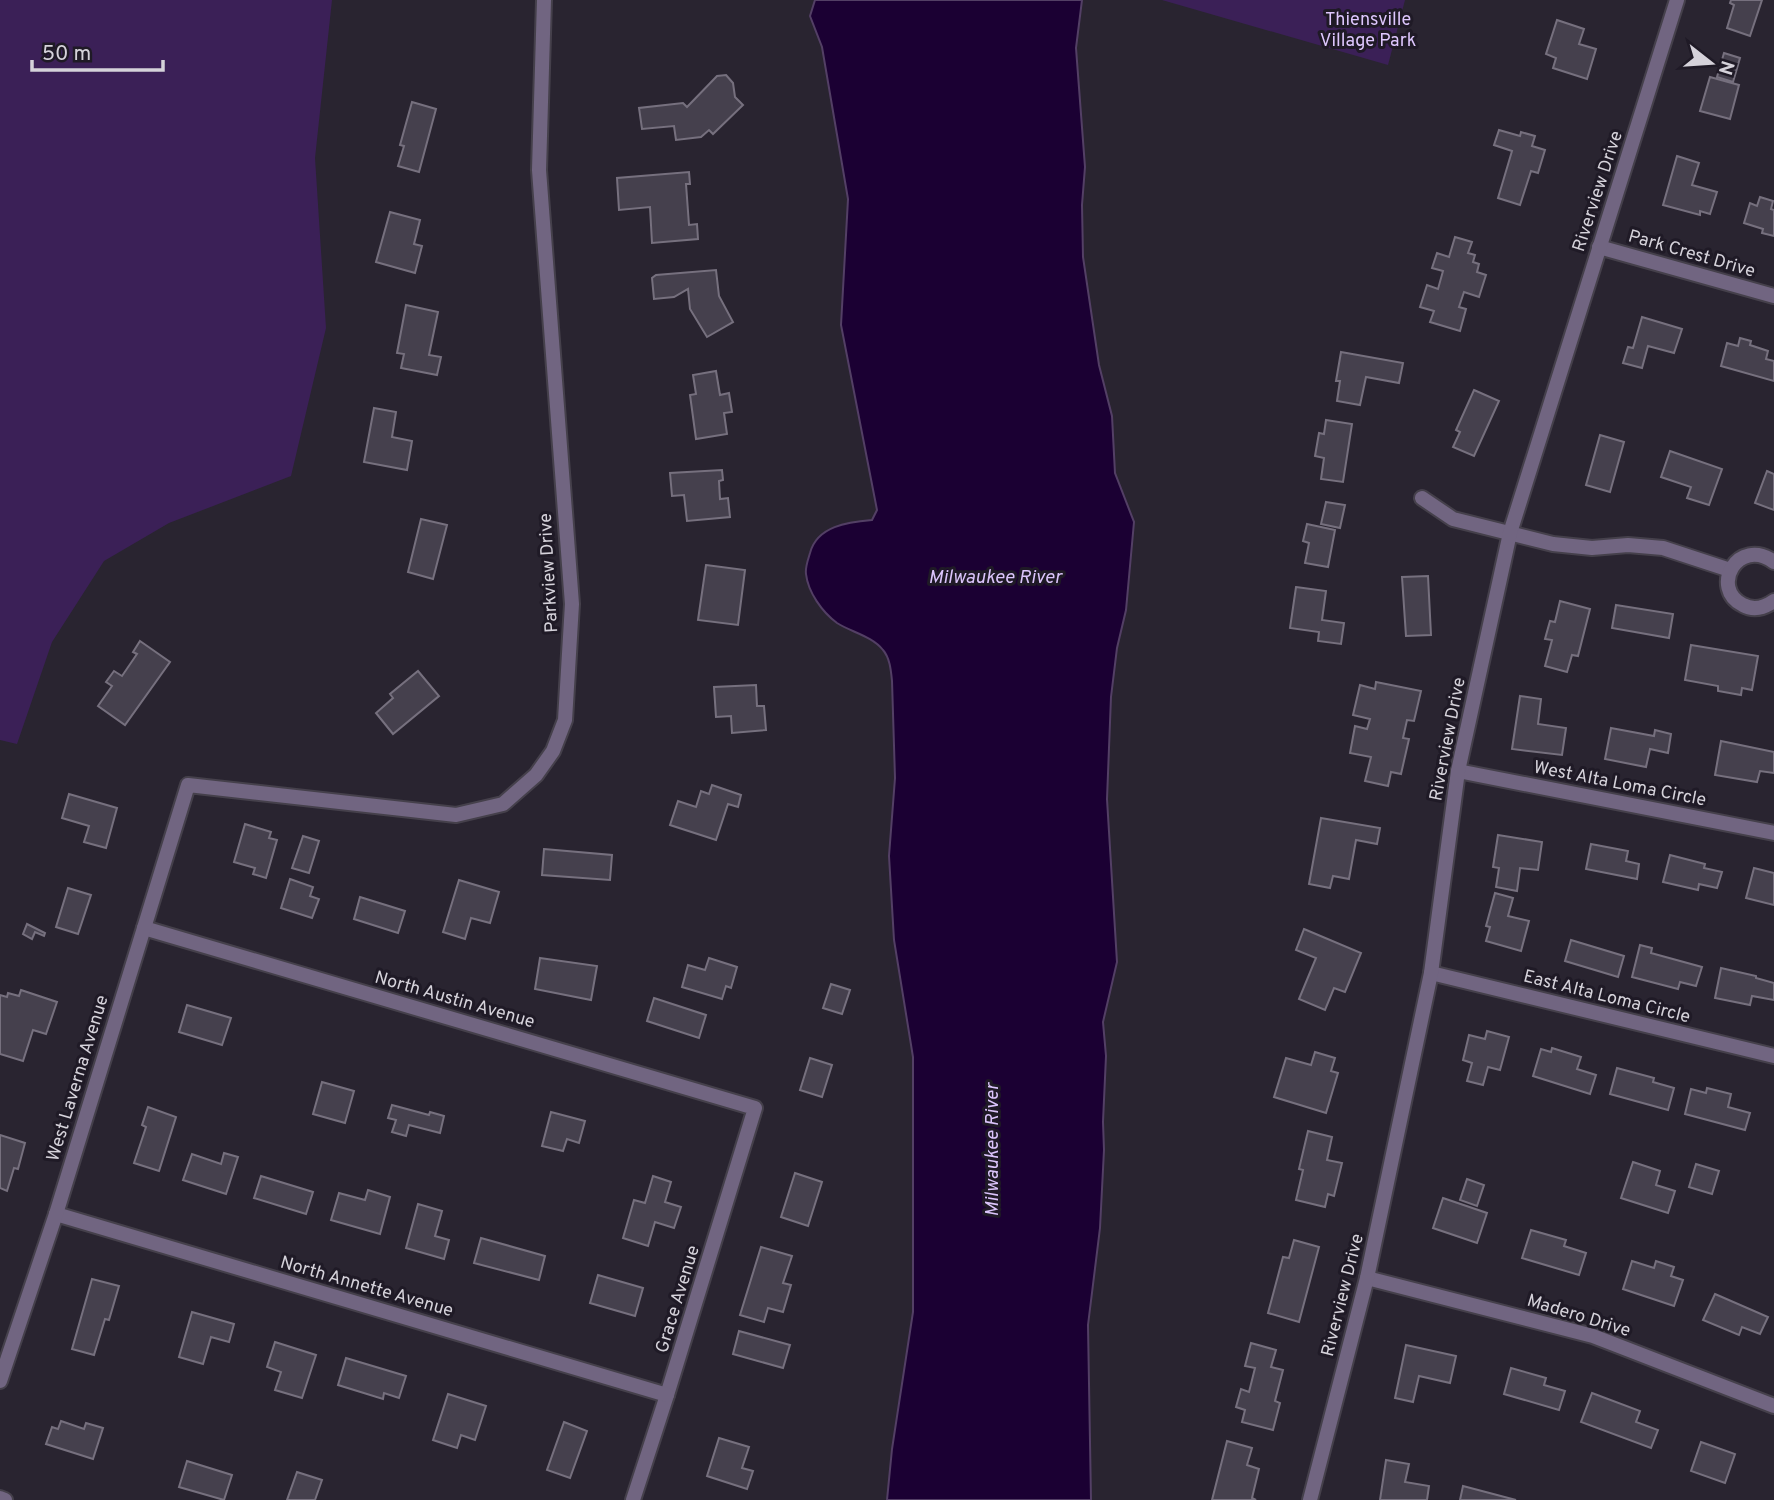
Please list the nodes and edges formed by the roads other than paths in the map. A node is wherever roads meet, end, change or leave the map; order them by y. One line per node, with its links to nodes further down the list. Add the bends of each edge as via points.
1 (544, 0): 11 (street, Parkview Drive, via 539,170 572,604 565,720 553,751 536,775 503,804 456,816)
2 (1678, 0): 3 (street, Riverview Drive)
3 (1599, 247): 4 (street, Park Crest Drive); 6 (street, Riverview Drive)
4 (1774, 296)
5 (1422, 498): 6 (street, via 1453,519)
6 (1510, 533): 8 (street, via 1592,548 1663,548); 10 (street, Riverview Drive)
7 (1774, 562): 8 (street, via 1749,554)
8 (1730, 570): 9 (street, via 1729,589 1740,604 1758,608)
9 (1774, 601)
10 (1458, 771): 12 (street, West Alta Loma Circle); 14 (street, Riverview Drive)
11 (188, 785): 13 (street, West Laverna Avenue)
12 (1774, 833)
13 (144, 928): 16 (street, North Austin Avenue); 17 (street, West Laverna Avenue)
14 (1431, 973): 15 (street, East Alta Loma Circle); 18 (street, Riverview Drive)
15 (1774, 1056)
16 (755, 1108): 20 (street, Grace Avenue)
17 (56, 1214): 19 (street, West Laverna Avenue); 20 (street, North Annette Avenue)
18 (1367, 1278): 21 (street, Madero Drive, via 1593,1336); 25 (street, Riverview Drive)
19 (0, 1381)
20 (667, 1395): 24 (street, Grace Avenue)
21 (1774, 1406)
22 (0, 1499): 23 (street)
23 (5, 1500)
24 (633, 1500)
25 (1310, 1500)

